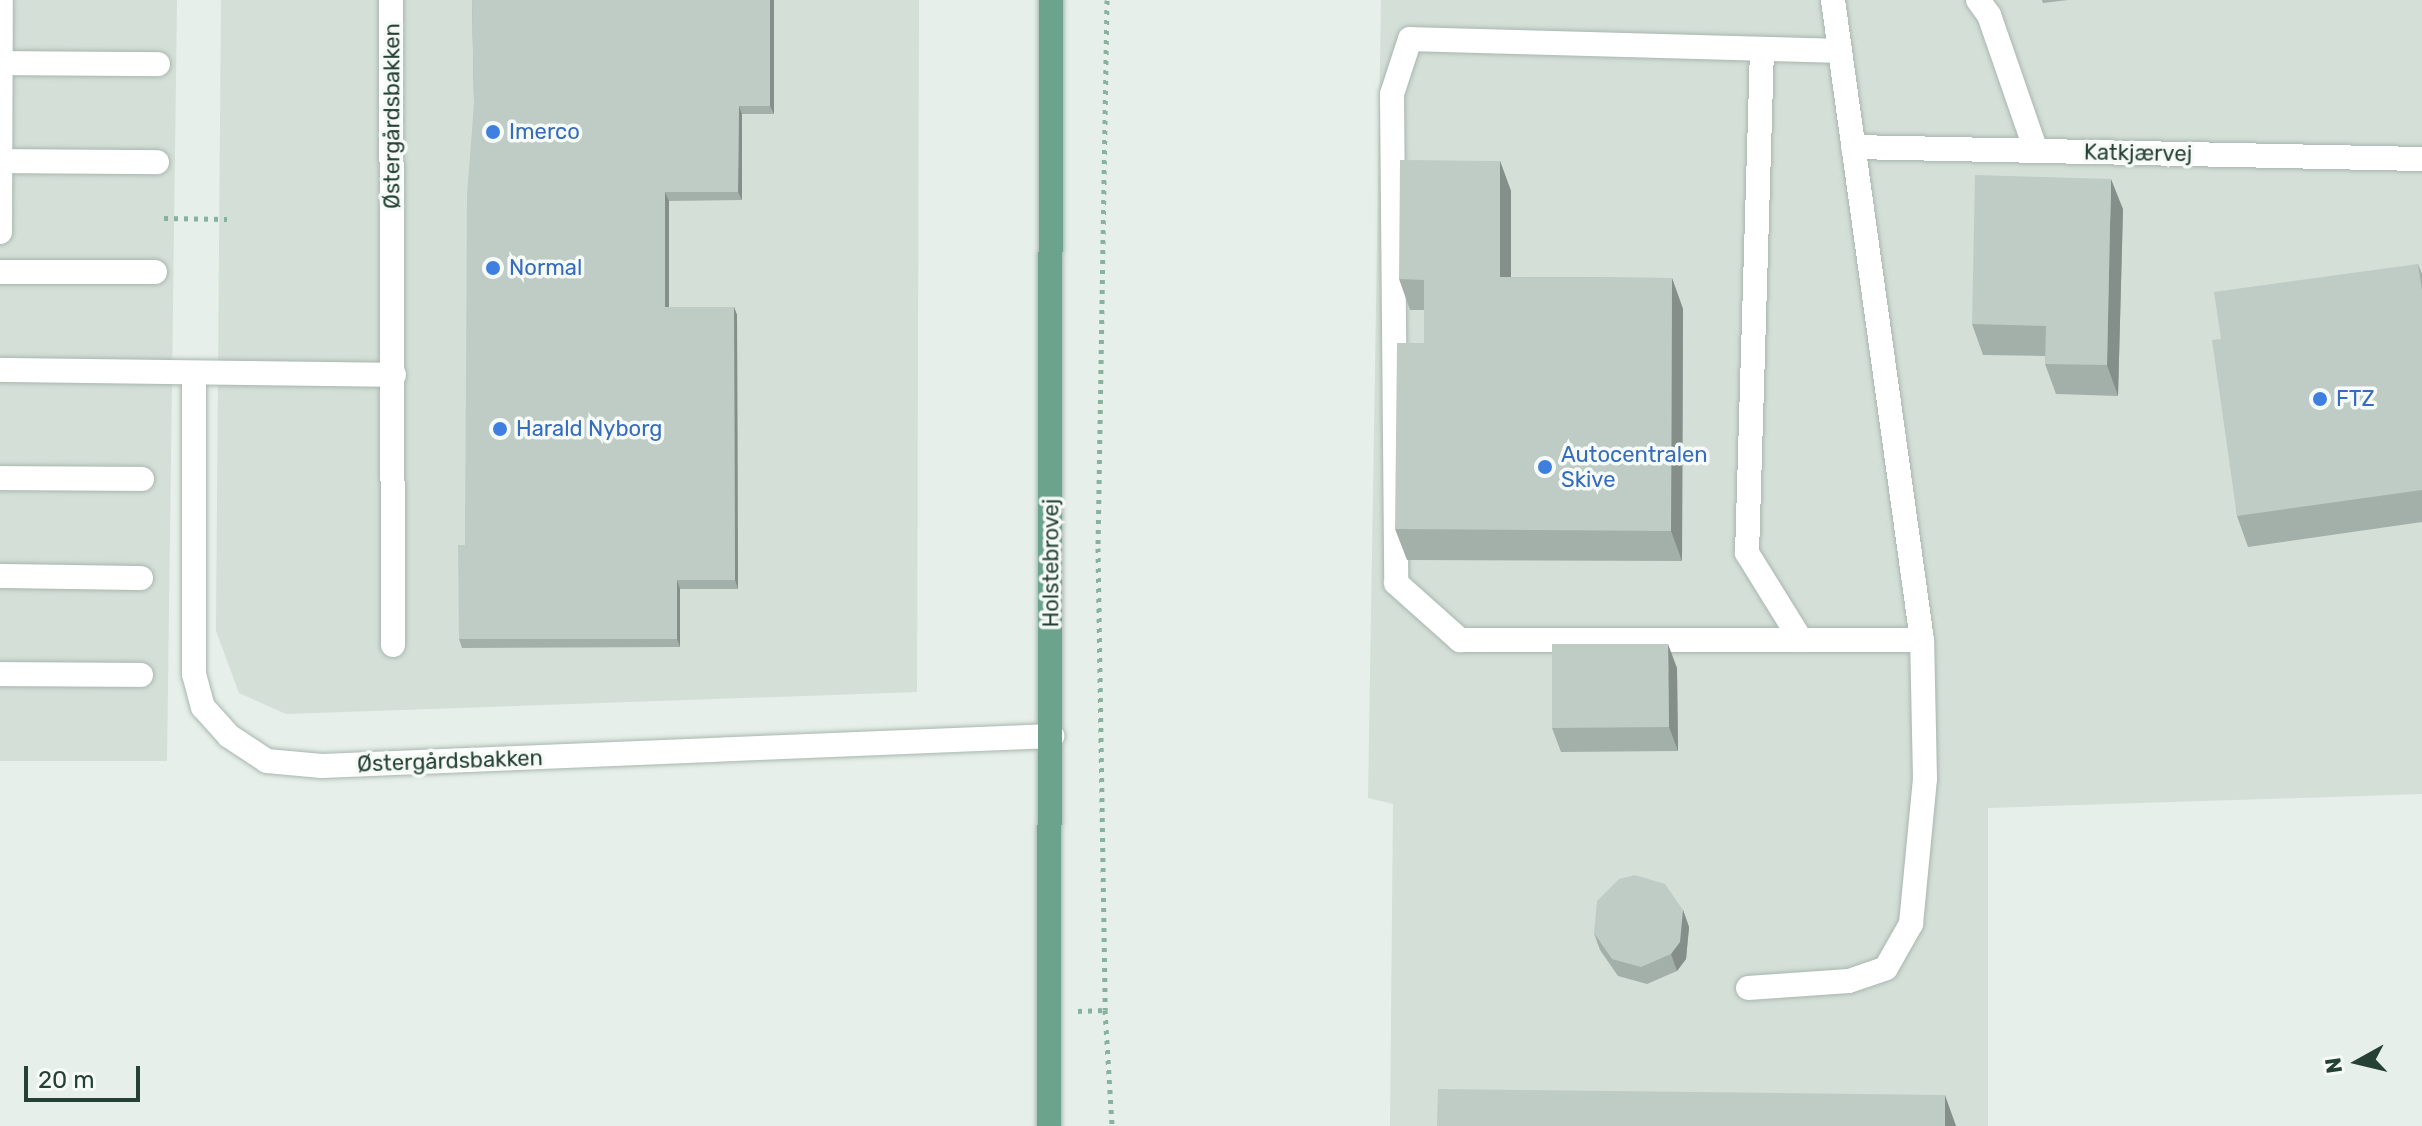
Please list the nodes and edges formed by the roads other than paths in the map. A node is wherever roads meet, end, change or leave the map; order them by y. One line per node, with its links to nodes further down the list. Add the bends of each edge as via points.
1 (1, 0): 8 (street)
2 (391, 0): 20 (street, Østergårdsbakken)
3 (1051, 0): 30 (main road, Holstebrovej)
4 (1833, 0): 7 (street)
5 (1978, 0): 11 (street, via 1989,15)
6 (1762, 49): 7 (street); 25 (street, via 1747,553); 25 (street, via 1410,39 1392,94 1396,583 1460,640)
7 (1840, 51): 10 (street)
8 (1, 63): 9 (street); 13 (street)
9 (158, 64)
10 (1853, 147): 11 (street, Katkjærvej); 26 (street)
11 (2036, 151): 12 (street, Katkjærvej)
12 (2422, 159)
13 (0, 161): 14 (street); 15 (street)
14 (157, 162)
15 (0, 232)
16 (0, 272): 17 (street)
17 (155, 272)
18 (0, 370): 19 (street)
19 (194, 374): 20 (street); 30 (street, Østergårdsbakken, via 194,674 203,707 229,736 267,761 322,766)
20 (394, 375): 27 (street, Østergårdsbakken)
21 (0, 478): 22 (street)
22 (142, 479)
23 (0, 576): 24 (street)
24 (141, 578)
25 (1801, 640): 26 (street)
26 (1922, 640): 31 (street, via 1926,749 1911,924 1886,968 1849,981)
27 (393, 645)
28 (0, 674): 29 (street)
29 (141, 675)
30 (1052, 736): 32 (main road, Holstebrovej)
31 (1748, 988)
32 (1049, 1126)

